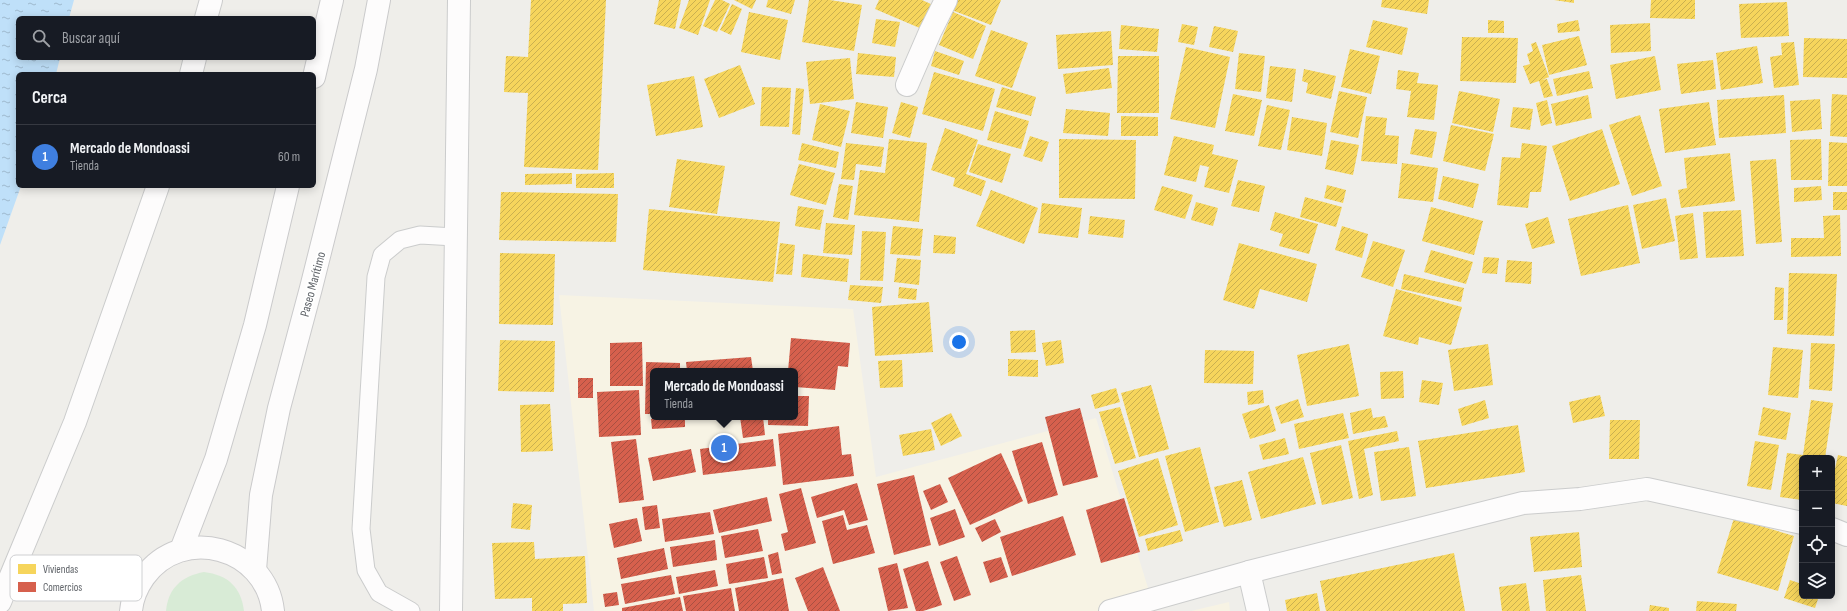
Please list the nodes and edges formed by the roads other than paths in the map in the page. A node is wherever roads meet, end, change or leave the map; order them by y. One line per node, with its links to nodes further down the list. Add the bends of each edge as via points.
1 (211, 0): 6 (street)
2 (332, 0): 9 (street)
3 (379, 0): 19 (street, Paseo Marítimo, via 366,69 279,408 261,495)
4 (459, 0): 13 (street)
5 (946, 0): 10 (street)
6 (207, 16)
7 (194, 60): 8 (street)
8 (191, 72)
9 (315, 72)
10 (907, 86)
11 (157, 188): 18 (street, via 75,422)
12 (288, 188): 17 (street, via 255,325 216,459)
13 (455, 237): 27 (lane, via 420,235 400,240 382,255 376,277 362,529 366,570 379,593); 28 (street)
14 (1799, 522): 20 (street, via 1647,489 1580,499 1523,503)
15 (1835, 531): 16 (street)
16 (1847, 535)
17 (181, 550): 19 (street, via 201,547 221,550 239,557); 22 (street, via 164,558)
18 (20, 555)
19 (255, 570): 26 (street, via 266,585)
20 (1249, 572): 29 (street); 30 (street)
21 (10, 578): 24 (street)
22 (142, 581)
23 (133, 601): 25 (street)
24 (0, 602)
25 (131, 611)
26 (273, 611)
27 (411, 611)
28 (451, 611)
29 (1110, 611)
30 (1258, 611)

